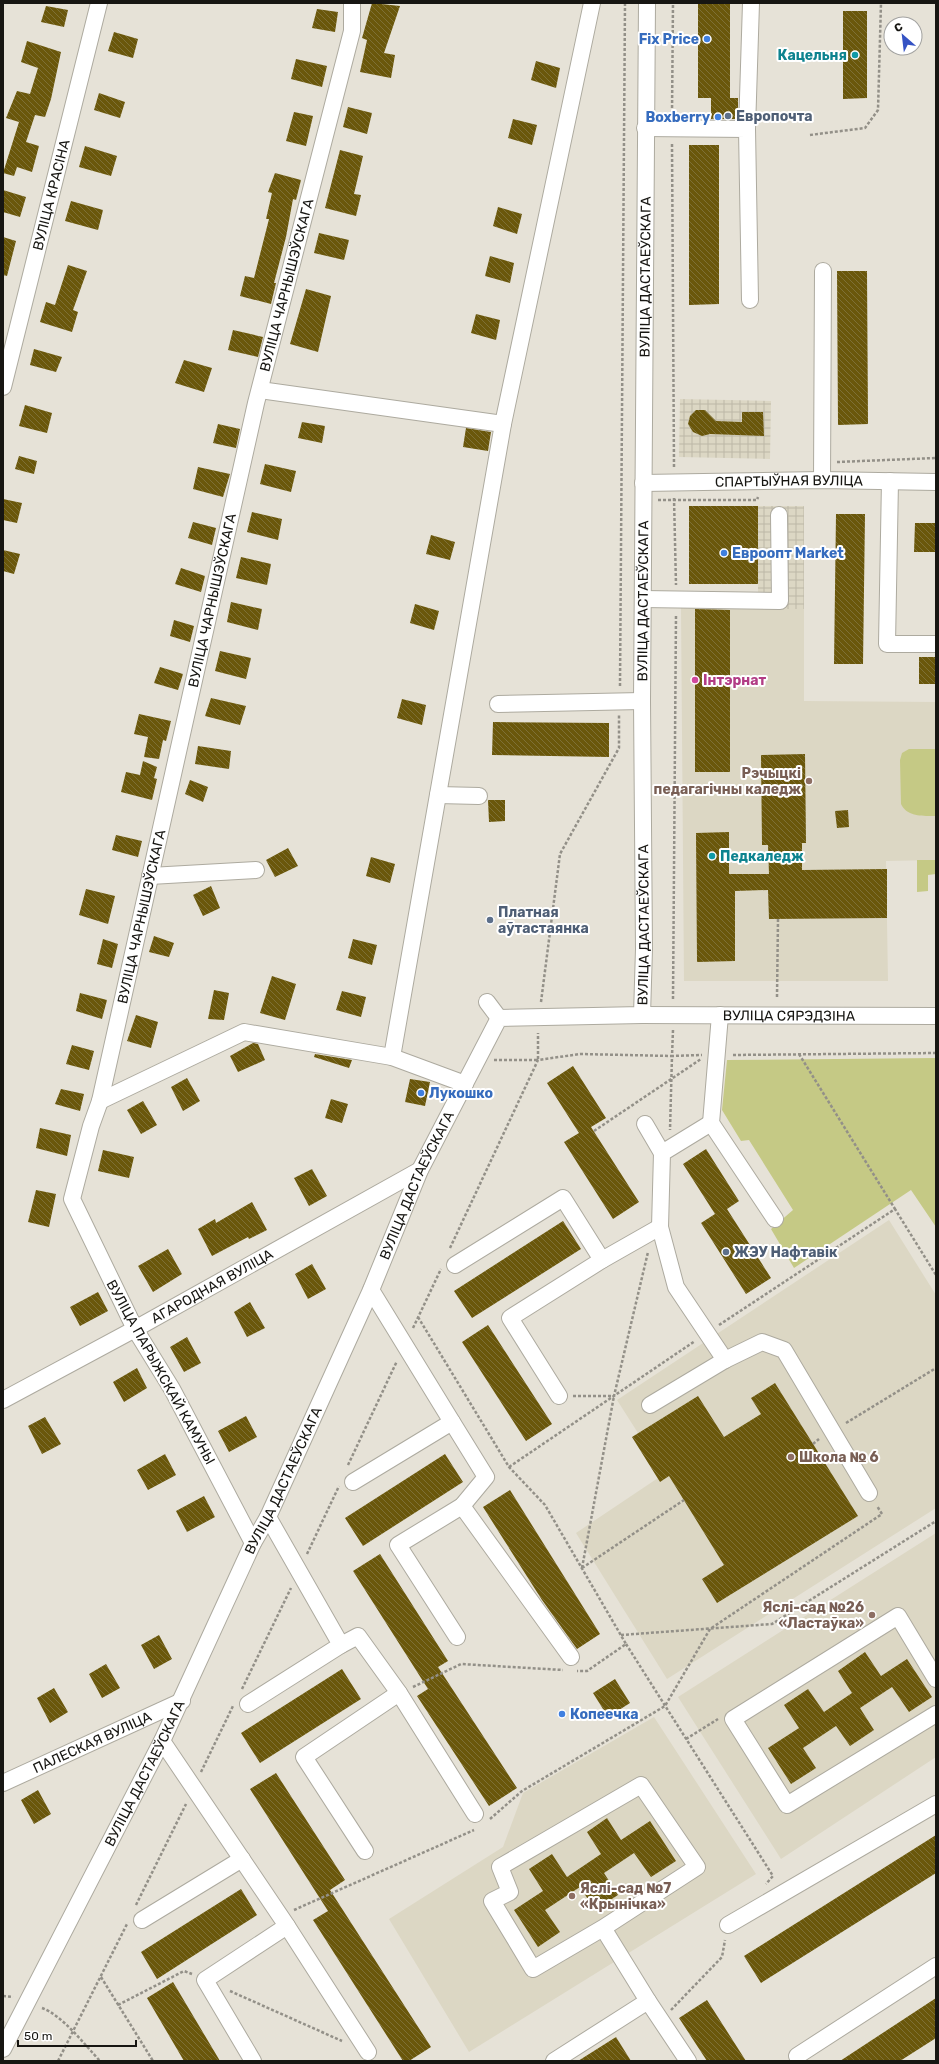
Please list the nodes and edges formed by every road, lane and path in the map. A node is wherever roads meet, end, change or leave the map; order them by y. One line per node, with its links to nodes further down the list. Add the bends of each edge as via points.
1 (99, 3): 15 (street, ВУЛІЦА КРАСІНА)
2 (352, 3): 16 (street, ВУЛІЦА ЧАРНЫШЭЎСКАГА, via 352,31)
3 (592, 3): 17 (street)
4 (626, 3): 27 (path)
5 (647, 3): 9 (street, ВУЛІЦА ДАСТАЕЎСКАГА)
6 (673, 3): 10 (path)
7 (751, 3): 11 (street)
8 (881, 3): 12 (path, via 878,110 865,128)
9 (645, 128): 10 (street); 22 (street, ВУЛІЦА ДАСТАЕЎСКАГА)
10 (672, 128): 11 (street); 20 (path)
11 (747, 129): 14 (street)
12 (810, 135)
13 (823, 271): 18 (street)
14 (750, 300)
15 (3, 387)
16 (260, 390): 17 (street); 33 (street, ВУЛІЦА ЧАРНЫШЭЎСКАГА)
17 (503, 424): 30 (street)
18 (822, 480): 19 (street, СПАРТЫЎНАЯ ВУЛІЦА); 20 (street, СПАРТЫЎНАЯ ВУЛІЦА)
19 (890, 481): 21 (street, СПАРТЫЎНАЯ ВУЛІЦА); 26 (street, via 887,644)
20 (674, 482): 22 (street, СПАРТЫЎНАЯ ВУЛІЦА); 25 (path)
21 (936, 482)
22 (643, 483): 24 (street, ВУЛІЦА ДАСТАЕЎСКАГА)
23 (779, 515): 25 (street, via 780,601)
24 (643, 599): 25 (street); 28 (street, ВУЛІЦА ДАСТАЕЎСКАГА)
25 (676, 601): 38 (path)
26 (936, 644)
27 (620, 701): 28 (street); 29 (street); 41 (path, via 619,748 560,854)
28 (642, 701): 37 (street, ВУЛІЦА ДАСТАЕЎСКАГА)
29 (498, 704)
30 (438, 795): 31 (street); 47 (street)
31 (479, 796)
32 (256, 870): 33 (street)
33 (150, 876): 51 (street, ВУЛІЦА ЧАРНЫШЭЎСКАГА)
34 (778, 919): 35 (path)
35 (777, 997)
36 (487, 1002): 42 (street)
37 (642, 1015): 38 (street, ВУЛІЦА СЯРЭДЗІНА); 41 (street, ВУЛІЦА ДАСТАЕЎСКАГА)
38 (673, 1015): 39 (street, ВУЛІЦА СЯРЭДЗІНА); 46 (path)
39 (720, 1015): 40 (street, ВУЛІЦА СЯРЭДЗІНА); 45 (street)
40 (936, 1016)
41 (539, 1017): 42 (street, ВУЛІЦА ДАСТАЕЎСКАГА); 49 (path)
42 (499, 1018): 48 (street, ВУЛІЦА ДАСТАЕЎСКАГА)
43 (936, 1053): 44 (path)
44 (799, 1054): 45 (path); 58 (path)
45 (718, 1055): 52 (street)
46 (672, 1056): 49 (path, via 580,1054); 54 (path, via 707,1055)
47 (392, 1057): 50 (street); 51 (street, via 244,1032)
48 (478, 1060): 49 (path); 50 (street, ВУЛІЦА ДАСТАЕЎСКАГА)
49 (538, 1060): 61 (path)
50 (465, 1084): 56 (street, ВУЛІЦА ДАСТАЕЎСКАГА)
51 (100, 1101): 57 (street, ВУЛІЦА ЧАРНЫШЭЎСКАГА, via 90,1126)
52 (711, 1123): 55 (street); 59 (street)
53 (645, 1124): 55 (street)
54 (594, 1131)
55 (662, 1153): 60 (street)
56 (420, 1170): 64 (street, ВУЛІЦА ДАСТАЕЎСКАГА); 66 (street, АГАРОДНАЯ ВУЛІЦА)
57 (72, 1199): 66 (street, ВУЛІЦА ПАРЫЖСКАЙ КАМУНЫ)
58 (895, 1209): 63 (path); 67 (path)
59 (775, 1219)
60 (660, 1227): 62 (street); 67 (street, via 676,1287)
61 (449, 1260): 62 (street, via 563,1198); 65 (path)
62 (602, 1260): 71 (street, via 510,1318)
63 (936, 1275)
64 (371, 1290): 68 (street); 83 (street, ВУЛІЦА ДАСТАЕЎСКАГА)
65 (418, 1316): 68 (path); 78 (path)
66 (135, 1329): 73 (street, АГАРОДНАЯ ВУЛІЦА); 85 (street, ВУЛІЦА ПАРЫЖСКАЙ КАМУНЫ, via 172,1389)
67 (707, 1333): 69 (street); 72 (path)
68 (404, 1345): 75 (street); 79 (path)
69 (724, 1360): 74 (street); 76 (street, via 762,1342 784,1350)
70 (936, 1368): 76 (path)
71 (559, 1396)
72 (614, 1396): 78 (path); 86 (path)
73 (3, 1400)
74 (650, 1405)
75 (452, 1422): 79 (street); 82 (street, via 486,1477)
76 (833, 1431): 77 (path); 80 (street)
77 (812, 1444)
78 (509, 1467): 86 (path, via 545,1505)
79 (346, 1478): 87 (path)
80 (870, 1493): 88 (path, via 882,1514)
81 (684, 1500): 86 (path)
82 (462, 1506): 90 (street, via 398,1544); 93 (street)
83 (268, 1517): 85 (street, ВУЛІЦА ДАСТАЕЎСКАГА); 87 (street)
84 (936, 1521): 88 (path, via 772,1624)
85 (253, 1543): 97 (street, ВУЛІЦА ДАСТАЕЎСКАГА)
86 (582, 1568): 89 (path)
87 (299, 1571): 92 (street); 96 (path)
88 (710, 1629): 89 (path); 98 (path)
89 (620, 1635): 91 (path)
90 (457, 1637)
91 (626, 1644): 95 (path, via 587,1671 460,1664); 98 (path)
92 (341, 1645): 95 (street, via 358,1636); 96 (street)
93 (571, 1657)
94 (936, 1679): 99 (street, via 898,1616 733,1719 787,1806)
95 (399, 1693): 104 (street); 105 (street, via 304,1757)
96 (241, 1700): 102 (path)
97 (182, 1701): 100 (street, ВУЛІЦА ДАСТАЕЎСКАГА); 101 (street, ПАЛЕСКАЯ ВУЛІЦА)
98 (665, 1706): 107 (path, via 773,1876)
99 (936, 1714)
100 (162, 1741): 102 (street); 119 (street, ВУЛІЦА ДАСТАЕЎСКАГА)
101 (3, 1783)
102 (194, 1787): 106 (street); 108 (path)
103 (936, 1804): 109 (street)
104 (475, 1814)
105 (365, 1851)
106 (242, 1859): 108 (street); 110 (street)
107 (763, 1887)
108 (135, 1917): 113 (path)
109 (728, 1925): 117 (path, via 722,1957)
110 (287, 1926): 114 (street); 120 (street)
111 (603, 1928): 111 (street, via 533,1969 492,1901 510,1892 500,1867 640,1785 697,1867); 115 (street)
112 (936, 1966): 121 (street)
113 (101, 1976): 116 (path); 118 (path)
114 (205, 1980): 116 (path, via 184,1971); 120 (path); 127 (street)
115 (648, 2001): 117 (street); 128 (street)
116 (118, 2004): 126 (path)
117 (662, 2021): 129 (street)
118 (73, 2032): 124 (path); 125 (path)
119 (3, 2049)
120 (368, 2052)
121 (797, 2056)
122 (3, 2058): 123 (street)
123 (6, 2061)
124 (58, 2061)
125 (100, 2061)
126 (153, 2061)
127 (253, 2061)
128 (554, 2061)
129 (688, 2061)

